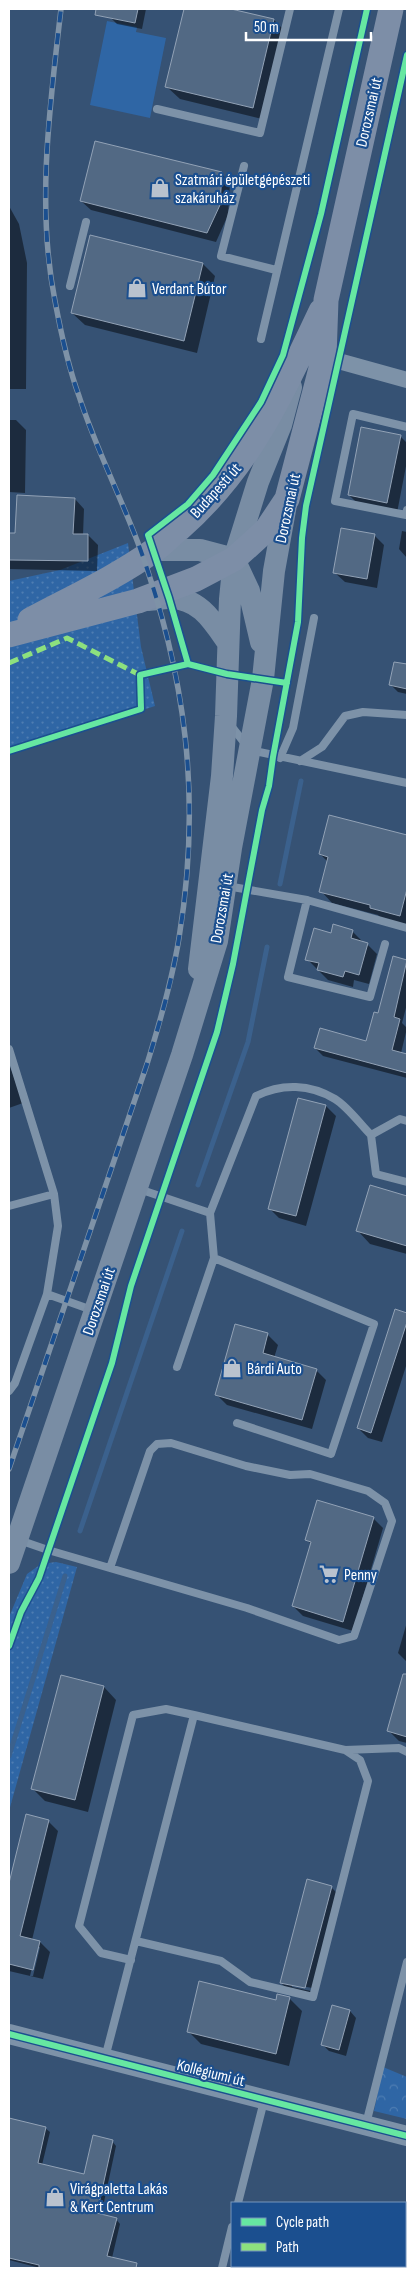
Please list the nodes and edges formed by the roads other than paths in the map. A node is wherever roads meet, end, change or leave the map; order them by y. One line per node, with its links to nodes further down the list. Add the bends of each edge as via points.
1 (290, 9): 4 (lane, via 260,133)
2 (339, 9): 7 (lane)
3 (391, 9): 9 (main road, Dorozsmai út)
4 (157, 108)
5 (244, 166): 7 (lane, via 221,256)
6 (86, 222): 8 (lane)
7 (276, 270): 10 (lane)
8 (70, 286)
9 (326, 300): 11 (main road, Dorozsmai út); 12 (main road, Budapesti út)
10 (261, 339)
11 (324, 357): 13 (street); 15 (main road, Dorozsmai út)
12 (297, 362): 17 (main road, Budapesti út, via 265,425 240,464 212,499); 18 (main road, Dorozsmai út, via 281,425 258,482)
13 (407, 380)
14 (407, 427): 16 (lane, via 353,414 335,501 406,515)
15 (288, 498): 18 (main road, via 267,528); 24 (main road, Dorozsmai út, via 274,571)
16 (407, 510)
17 (155, 550): 18 (main road, via 200,550); 21 (main road, Budapesti út)
18 (234, 559): 19 (main road, via 196,579); 23 (main road, Dorozsmai út); 24 (main road, via 249,591)
19 (138, 601): 22 (main road); 23 (main road, via 169,598 191,602 204,611)
20 (314, 618): 28 (lane, via 293,728)
21 (9, 631)
22 (9, 635)
23 (228, 643): 26 (main road, Dorozsmai út)
24 (265, 657): 27 (main road, Dorozsmai út)
25 (407, 715): 29 (lane, via 363,712 345,716 322,747)
26 (226, 716): 27 (lane); 35 (main road, Dorozsmai út)
27 (250, 750): 28 (lane); 31 (main road, Dorozsmai út)
28 (280, 758): 29 (lane)
29 (300, 762): 30 (lane)
30 (407, 783)
31 (226, 886): 32 (lane); 35 (main road, Dorozsmai út, via 217,941)
32 (307, 900): 33 (lane); 34 (lane, via 288,977 370,997)
33 (407, 928)
34 (385, 944)
35 (196, 1010): 40 (main road, Dorozsmai út)
36 (9, 1049): 41 (lane)
37 (407, 1121): 38 (lane, via 400,1119)
38 (371, 1135): 39 (lane, via 376,1174); 43 (lane, via 335,1100 302,1086 272,1088 256,1096)
39 (407, 1182)
40 (137, 1189): 43 (lane); 46 (main road, Dorozsmai út)
41 (54, 1194): 42 (lane); 45 (lane, via 58,1226)
42 (9, 1206)
43 (210, 1213): 44 (lane)
44 (214, 1258): 47 (lane); 49 (lane, via 374,1324 331,1454)
45 (47, 1294): 46 (lane); 48 (lane, via 15,1383)
46 (95, 1311): 50 (main road, Dorozsmai út)
47 (177, 1367)
48 (9, 1391)
49 (237, 1423)
50 (17, 1539): 51 (main road, Dorozsmai út); 52 (lane)
51 (9, 1563)
52 (110, 1568): 52 (lane, via 150,1452 157,1444 170,1443 246,1466 290,1475 310,1474 368,1491 385,1503 392,1521 354,1636 339,1640 247,1608)
53 (194, 1715): 54 (lane); 56 (lane); 57 (lane, via 166,1709 133,1715 79,1926 102,1953)
54 (345, 1750): 55 (lane, via 399,1748); 56 (lane, via 360,1760 368,1781 312,1997 250,1982 221,1961)
55 (407, 1752)
56 (136, 1941): 57 (lane)
57 (131, 1960): 60 (lane)
58 (407, 1962): 62 (lane)
59 (9, 2034): 60 (street, Kollégiumi út)
60 (104, 2059): 61 (street, Kollégiumi út)
61 (264, 2099): 62 (street, Kollégiumi út); 64 (lane)
62 (366, 2126): 63 (street, Kollégiumi út)
63 (407, 2136)
64 (238, 2202)
65 (231, 2231): 66 (lane)
66 (222, 2268)

